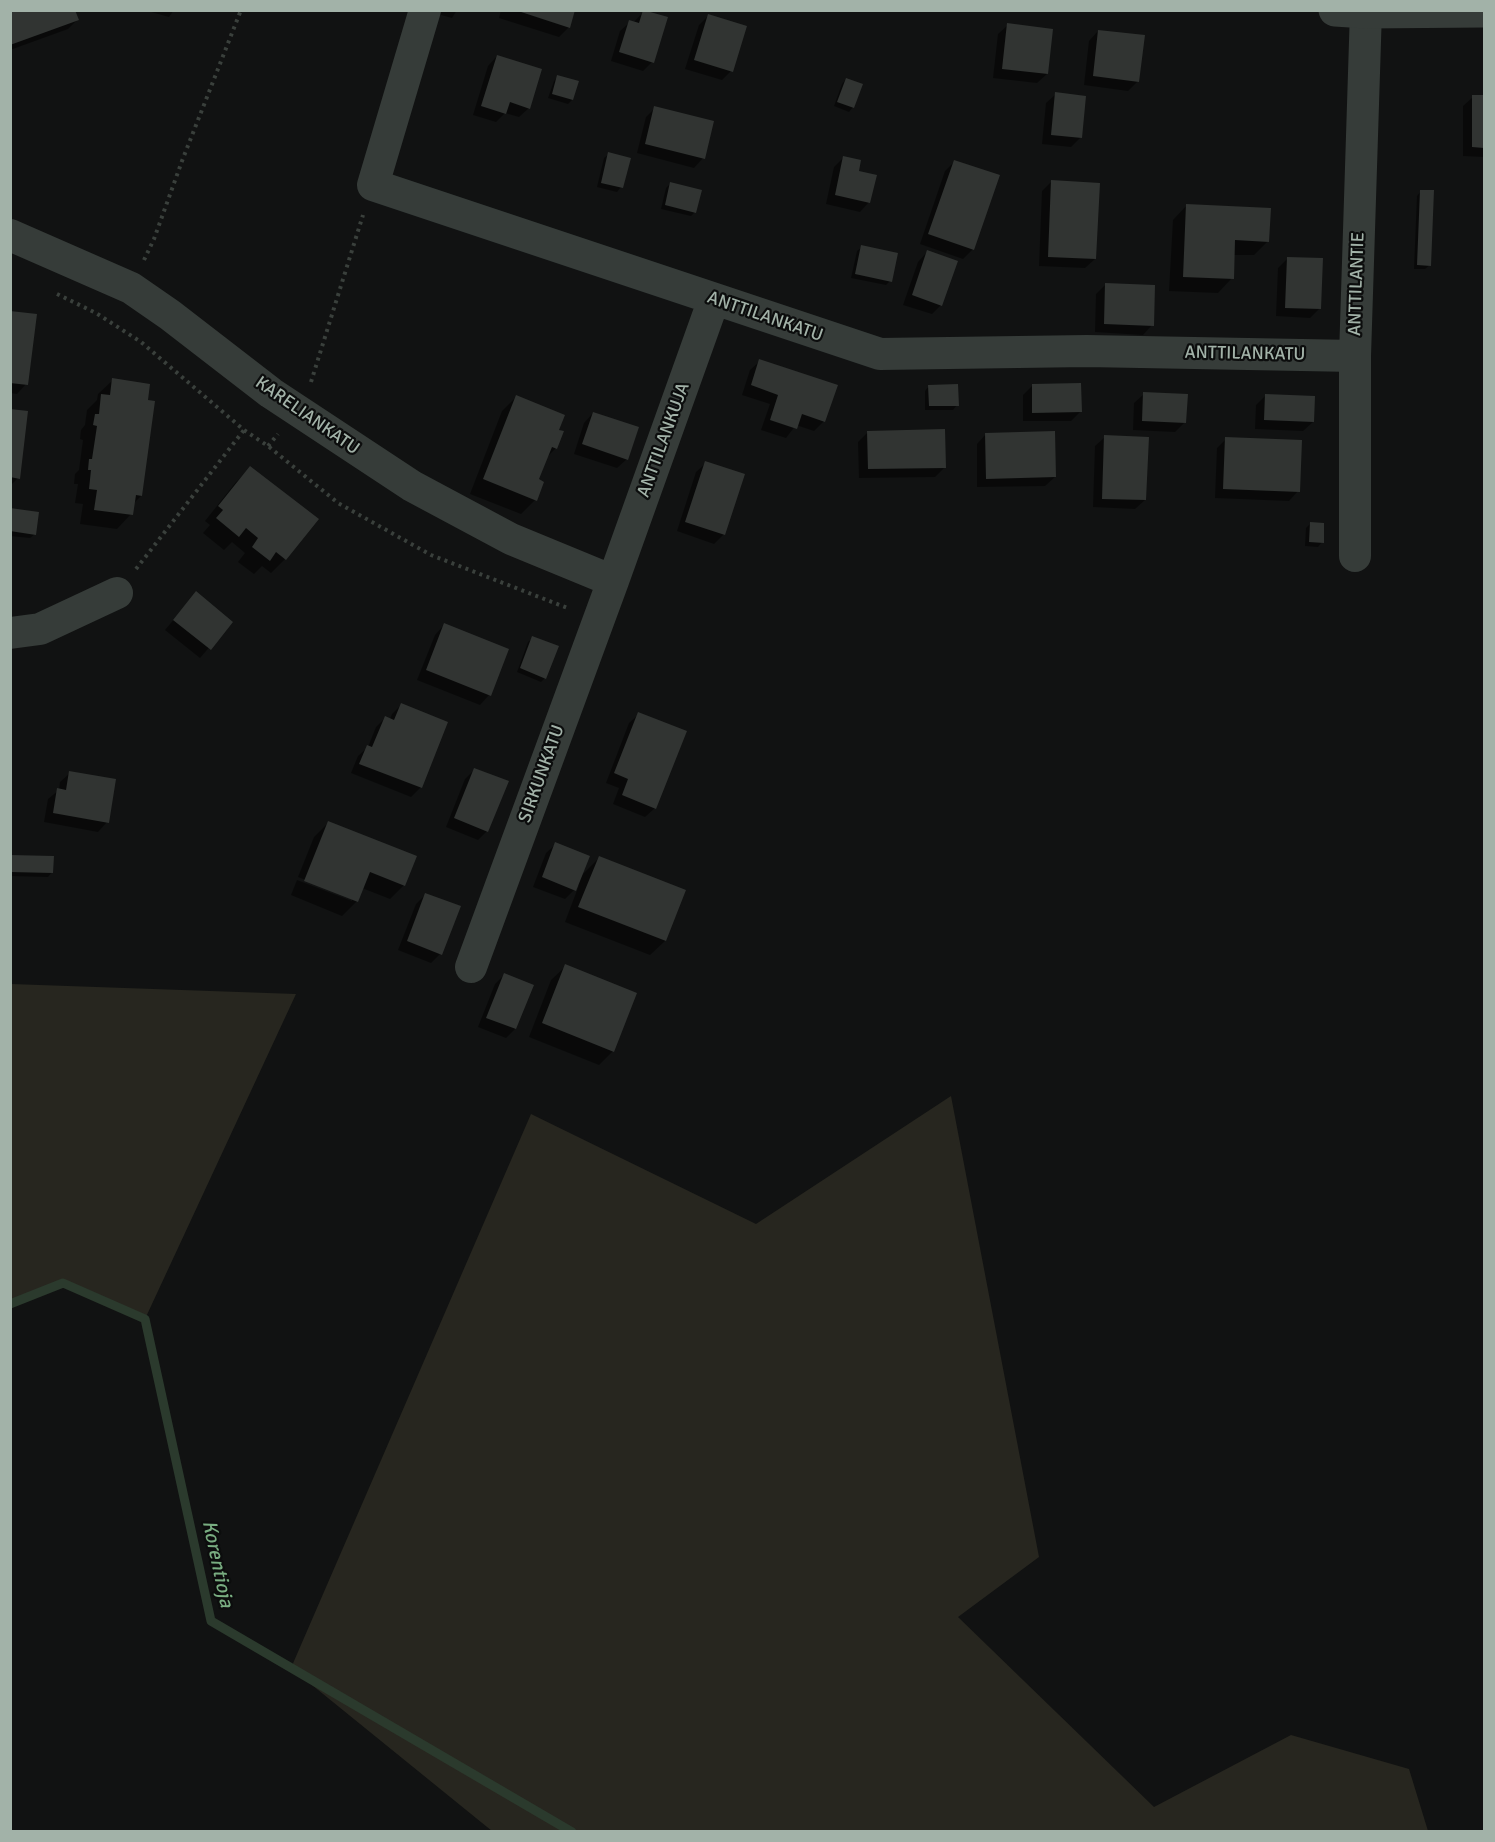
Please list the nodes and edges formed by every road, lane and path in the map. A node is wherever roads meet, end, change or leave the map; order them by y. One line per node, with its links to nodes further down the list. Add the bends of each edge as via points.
1 (241, 10): 7 (path, via 154,239)
2 (425, 10): 5 (street)
3 (1356, 11): 4 (street); 10 (street, ANTTILANTIE)
4 (1485, 11)
5 (372, 185): 9 (street, ANTTILANKATU); 11 (path, via 308,391)
6 (10, 235): 7 (street, KARELIANKATU)
7 (131, 288): 11 (street, KARELIANKATU)
8 (49, 290): 12 (path, via 141,342)
9 (714, 300): 10 (street, ANTTILANKATU, via 880,354 1087,351); 14 (street, ANTTILANKUJA)
10 (1355, 356): 13 (street, ANTTILANTIE)
11 (296, 410): 14 (street, KARELIANKATU, via 461,514)
12 (244, 430): 15 (path); 16 (path, via 338,503 431,555)
13 (1355, 556)
14 (613, 581): 16 (street, SIRKUNKATU)
15 (117, 593): 17 (street, via 40,629)
16 (599, 620): 18 (street, SIRKUNKATU)
17 (10, 633)
18 (471, 967)

